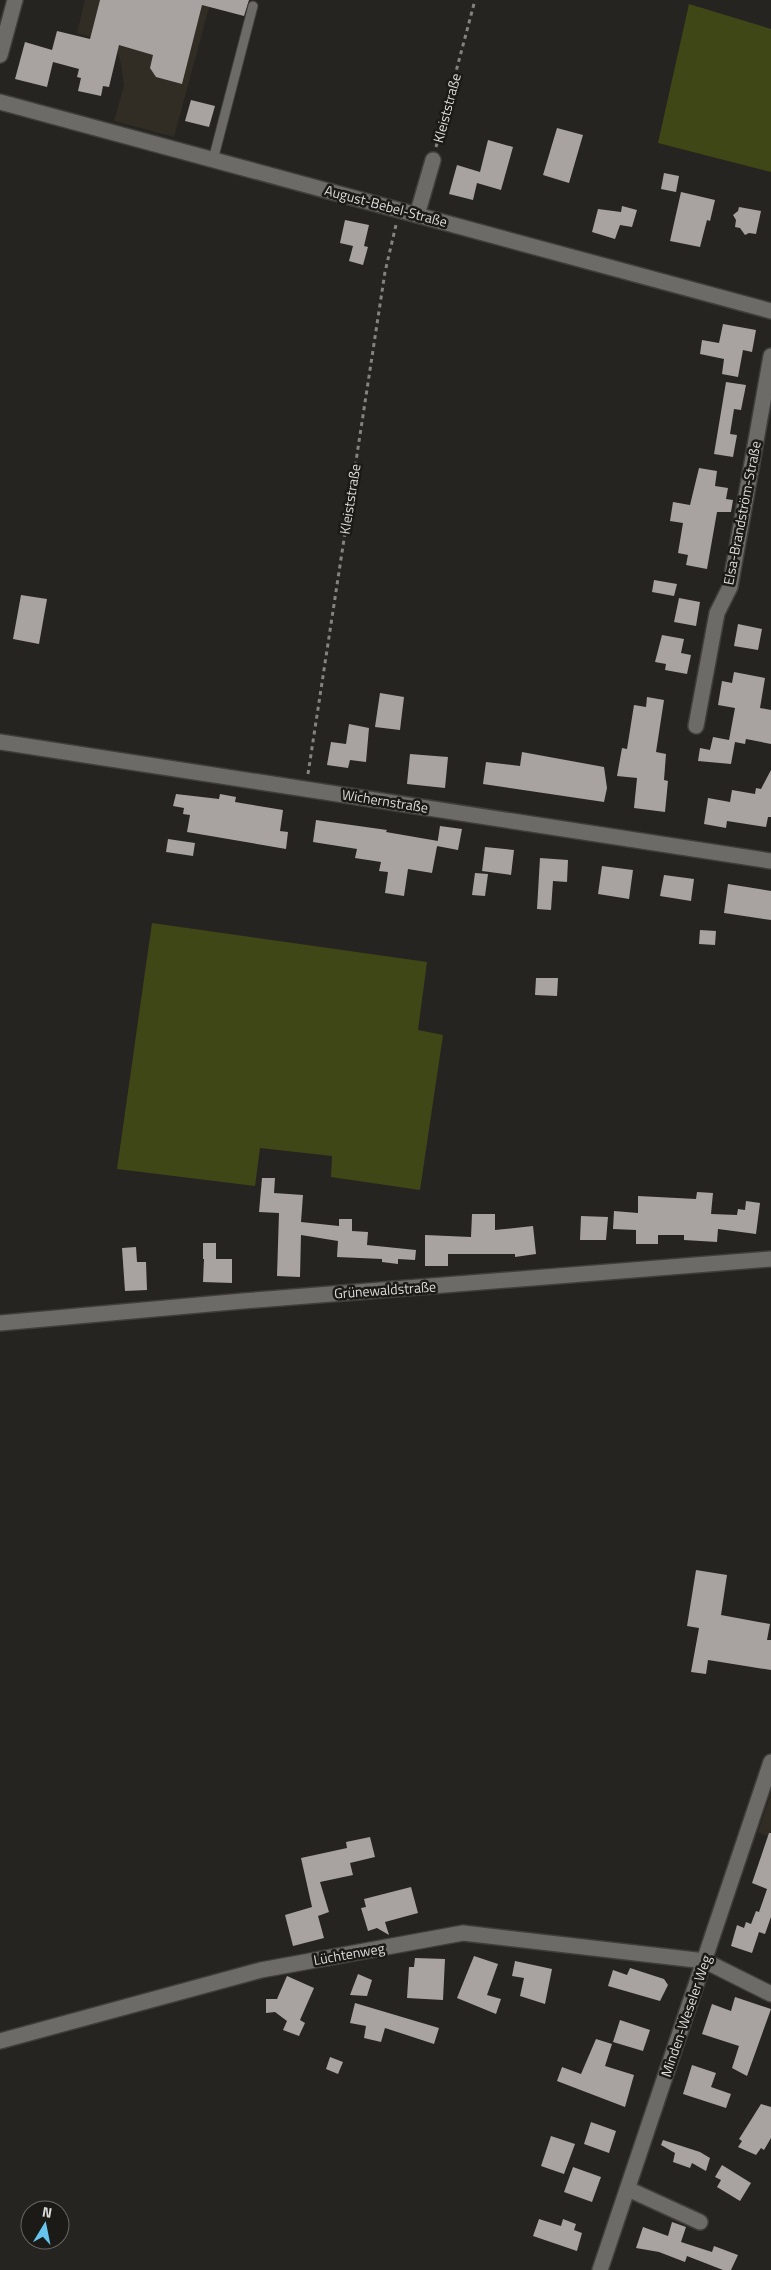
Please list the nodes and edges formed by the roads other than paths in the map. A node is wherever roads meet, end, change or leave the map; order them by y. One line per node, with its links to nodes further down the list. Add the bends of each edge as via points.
1 (15, 0): 3 (street)
2 (253, 6): 5 (lane)
3 (0, 55)
4 (0, 102): 5 (street, August-Bebel-Straße)
5 (213, 160): 7 (street, August-Bebel-Straße)
6 (433, 160): 7 (street, Kleiststraße)
7 (417, 215): 8 (street, August-Bebel-Straße)
8 (771, 311)
9 (771, 356): 10 (street, Elsa-Brandström-Straße, via 730,588 717,613)
10 (696, 726)
11 (0, 742): 12 (street, Wichernstraße)
12 (771, 861)
13 (771, 1259): 14 (street, Grünewaldstraße)
14 (0, 1323)
15 (771, 1762): 16 (street, Minden-Weseler Weg)
16 (705, 1961): 17 (street, Lüchtenweg); 18 (street, Lüchtenweg, via 462,1933 261,1970); 19 (street, Minden-Weseler Weg)
17 (771, 1994)
18 (0, 2040)
19 (628, 2189): 20 (street); 21 (street, Minden-Weseler Weg)
20 (700, 2222)
21 (600, 2270)

